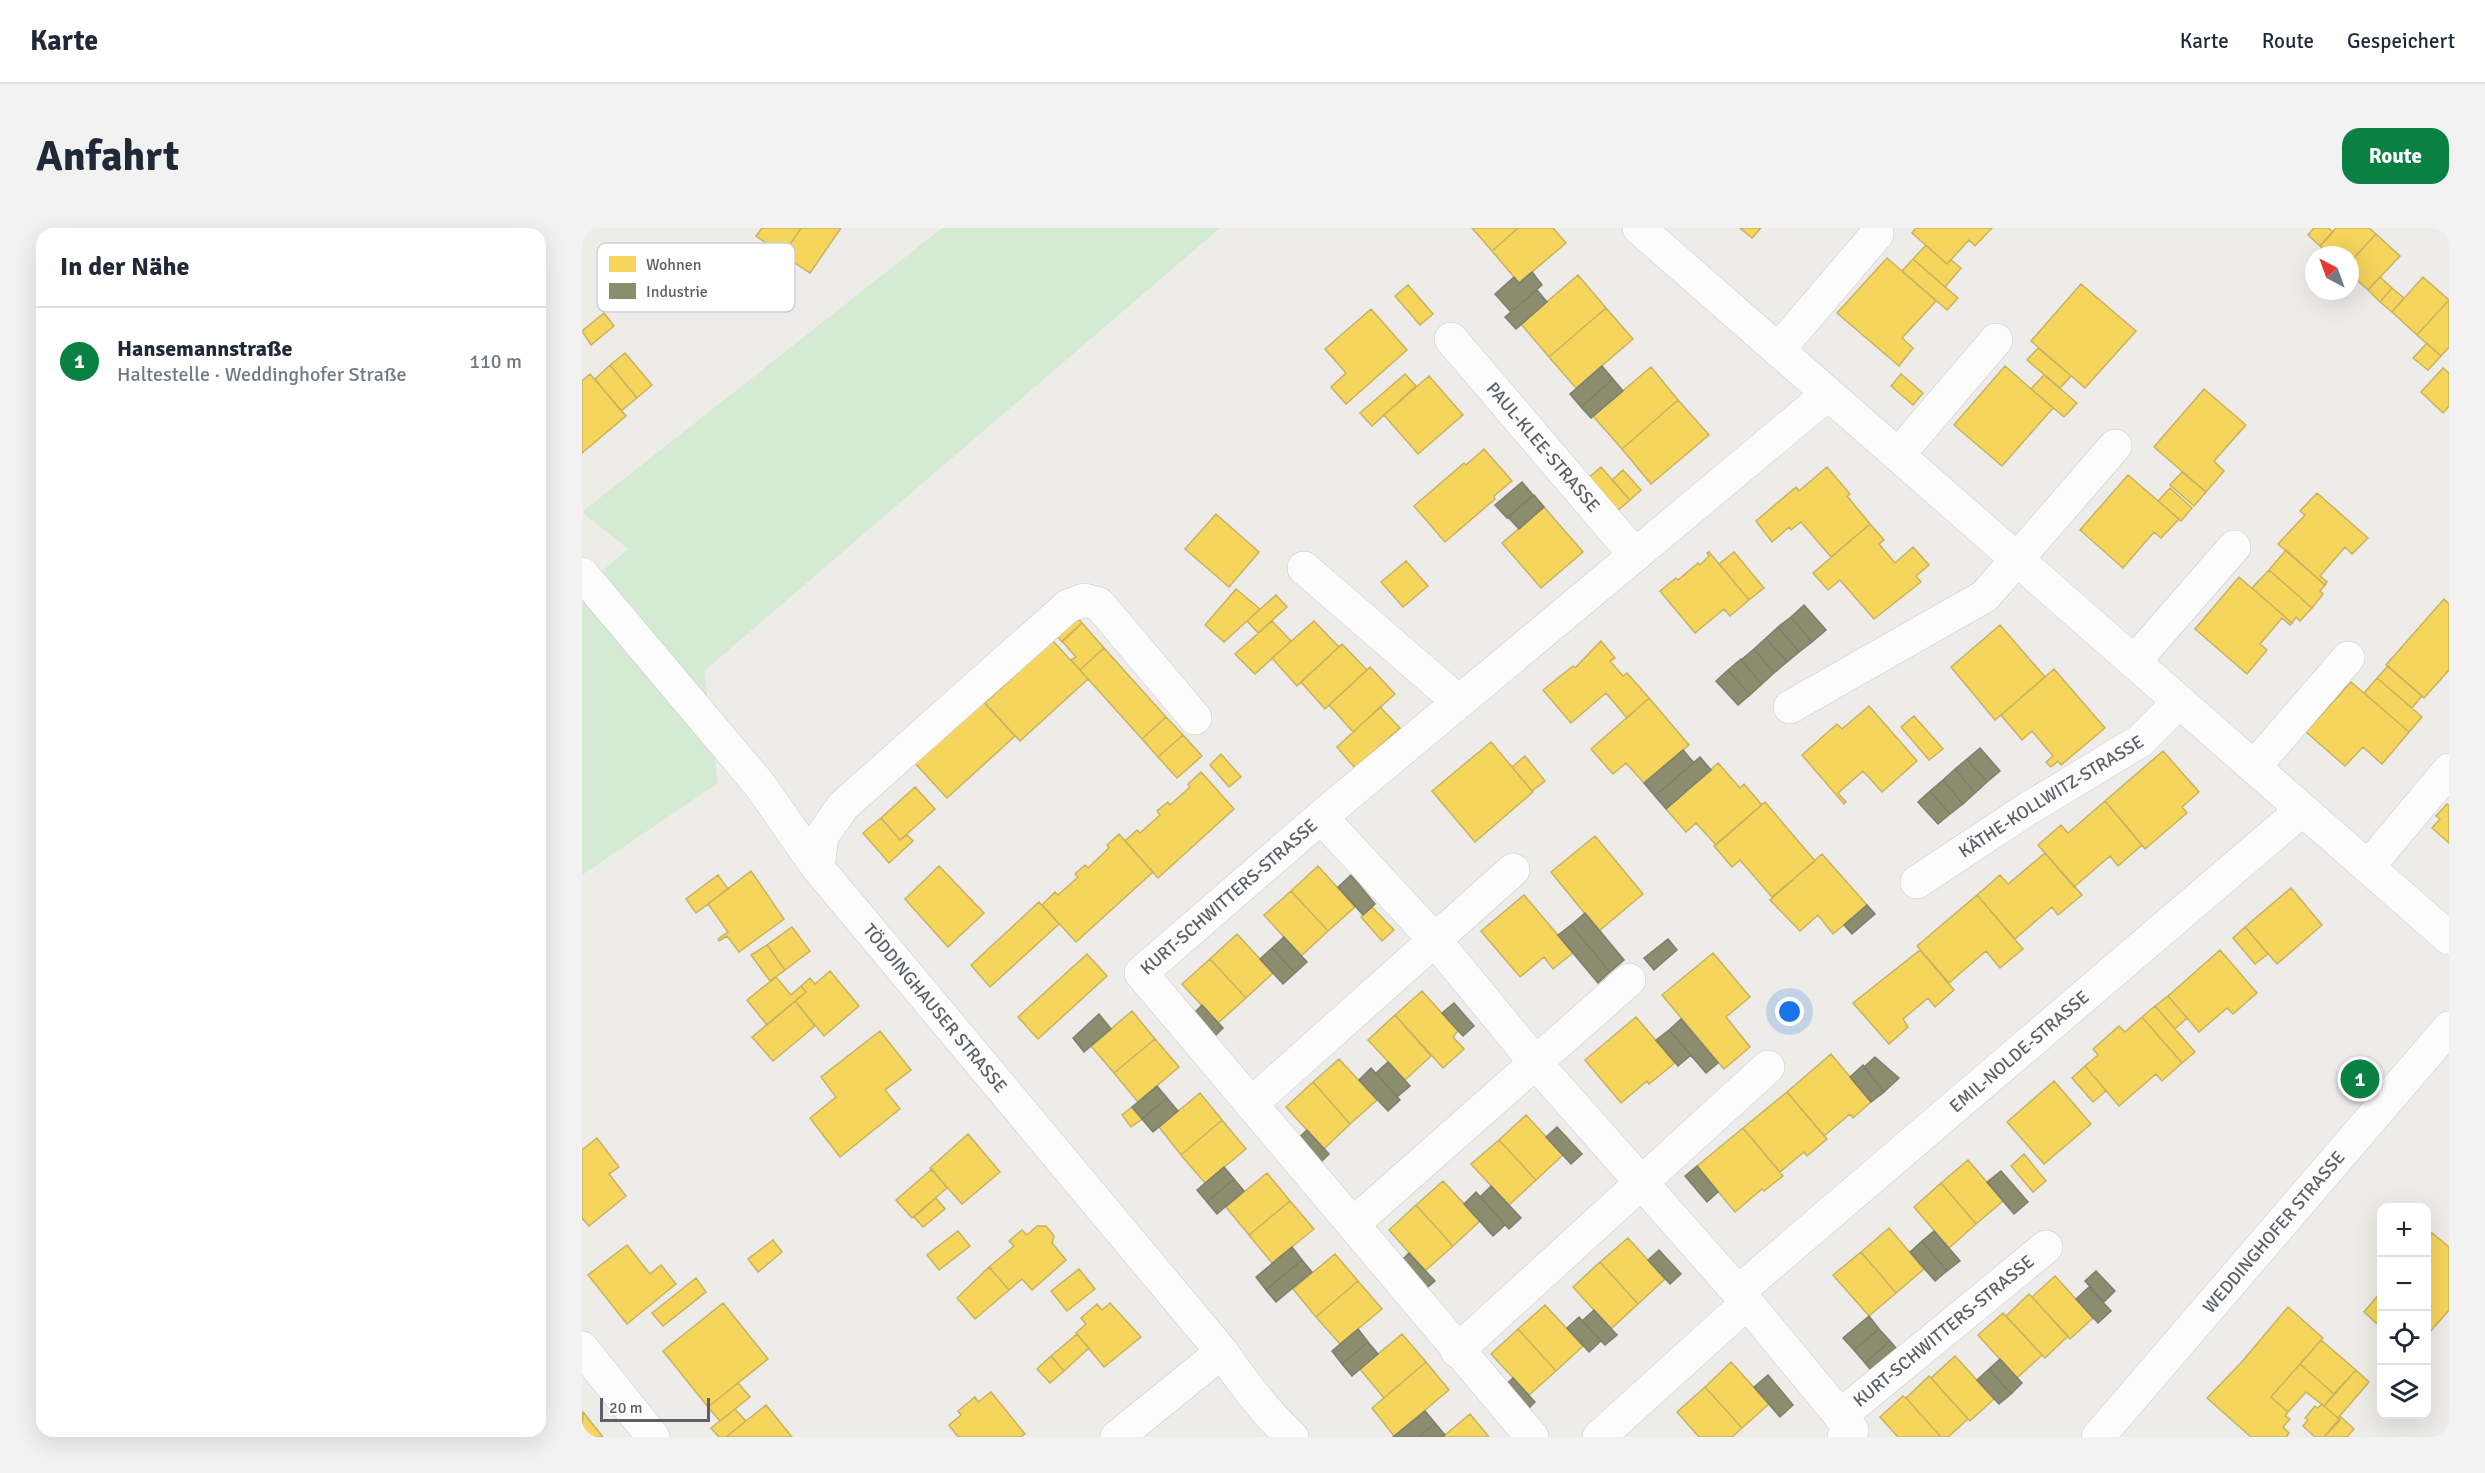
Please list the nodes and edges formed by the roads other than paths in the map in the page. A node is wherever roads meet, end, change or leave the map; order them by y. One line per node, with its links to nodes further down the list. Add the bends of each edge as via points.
1 (1658, 234): 5 (street)
2 (1877, 234): 5 (street)
3 (1451, 339): 10 (street, PAUL-KLEE-STRASSE)
4 (1996, 340): 8 (street)
5 (1778, 350): 6 (street)
6 (1828, 394): 8 (street); 10 (street)
7 (2115, 446): 11 (street)
8 (1898, 455): 11 (street)
9 (2234, 547): 15 (street)
10 (1635, 555): 16 (street)
11 (2016, 559): 15 (street); 18 (street, via 1985,596)
12 (1304, 568): 16 (street)
13 (582, 574): 25 (street, TÖDDINGHAUSER STRASSE, via 759,784)
14 (2349, 658): 20 (street)
15 (2134, 662): 17 (street)
16 (1459, 702): 23 (street)
17 (2179, 702): 20 (street); 27 (street, KÄTHE-KOLLWITZ-STRASSE, via 2140,741)
18 (1790, 707)
19 (1195, 718): 25 (street, via 1099,604 1084,600 1068,606 843,806 822,836)
20 (2254, 767): 22 (street)
21 (2449, 770): 24 (street)
22 (2302, 810): 24 (street); 38 (street, EMIL-NOLDE-STRASSE)
23 (1322, 817): 29 (street, KURT-SCHWITTERS-STRASSE); 34 (street, KURT-SCHWITTERS-STRASSE, via 1141,973)
24 (2368, 867): 28 (street)
25 (818, 868): 41 (street, TÖDDINGHAUSER STRASSE)
26 (1513, 870): 29 (street)
27 (1917, 882)
28 (2449, 938)
29 (1434, 939): 32 (street, KURT-SCHWITTERS-STRASSE); 34 (street)
30 (1629, 980): 32 (street)
31 (2449, 1028): 48 (street, WEDDINGHOFER STRASSE)
32 (1535, 1062): 35 (street, KURT-SCHWITTERS-STRASSE); 36 (street)
33 (1768, 1067): 35 (street)
34 (1251, 1104): 36 (street, KURT-SCHWITTERS-STRASSE)
35 (1640, 1183): 38 (street, KURT-SCHWITTERS-STRASSE); 40 (street)
36 (1353, 1224): 40 (street, KURT-SCHWITTERS-STRASSE)
37 (2046, 1248): 42 (street, KURT-SCHWITTERS-STRASSE)
38 (1743, 1298): 42 (street, KURT-SCHWITTERS-STRASSE); 47 (street)
39 (582, 1348): 43 (street)
40 (1458, 1351): 46 (street, KURT-SCHWITTERS-STRASSE)
41 (1222, 1353): 44 (street); 45 (street, TÖDDINGHAUSER STRASSE)
42 (1842, 1426)
43 (653, 1437)
44 (1117, 1437)
45 (1292, 1437)
46 (1532, 1437)
47 (1599, 1437)
48 (2098, 1437)

